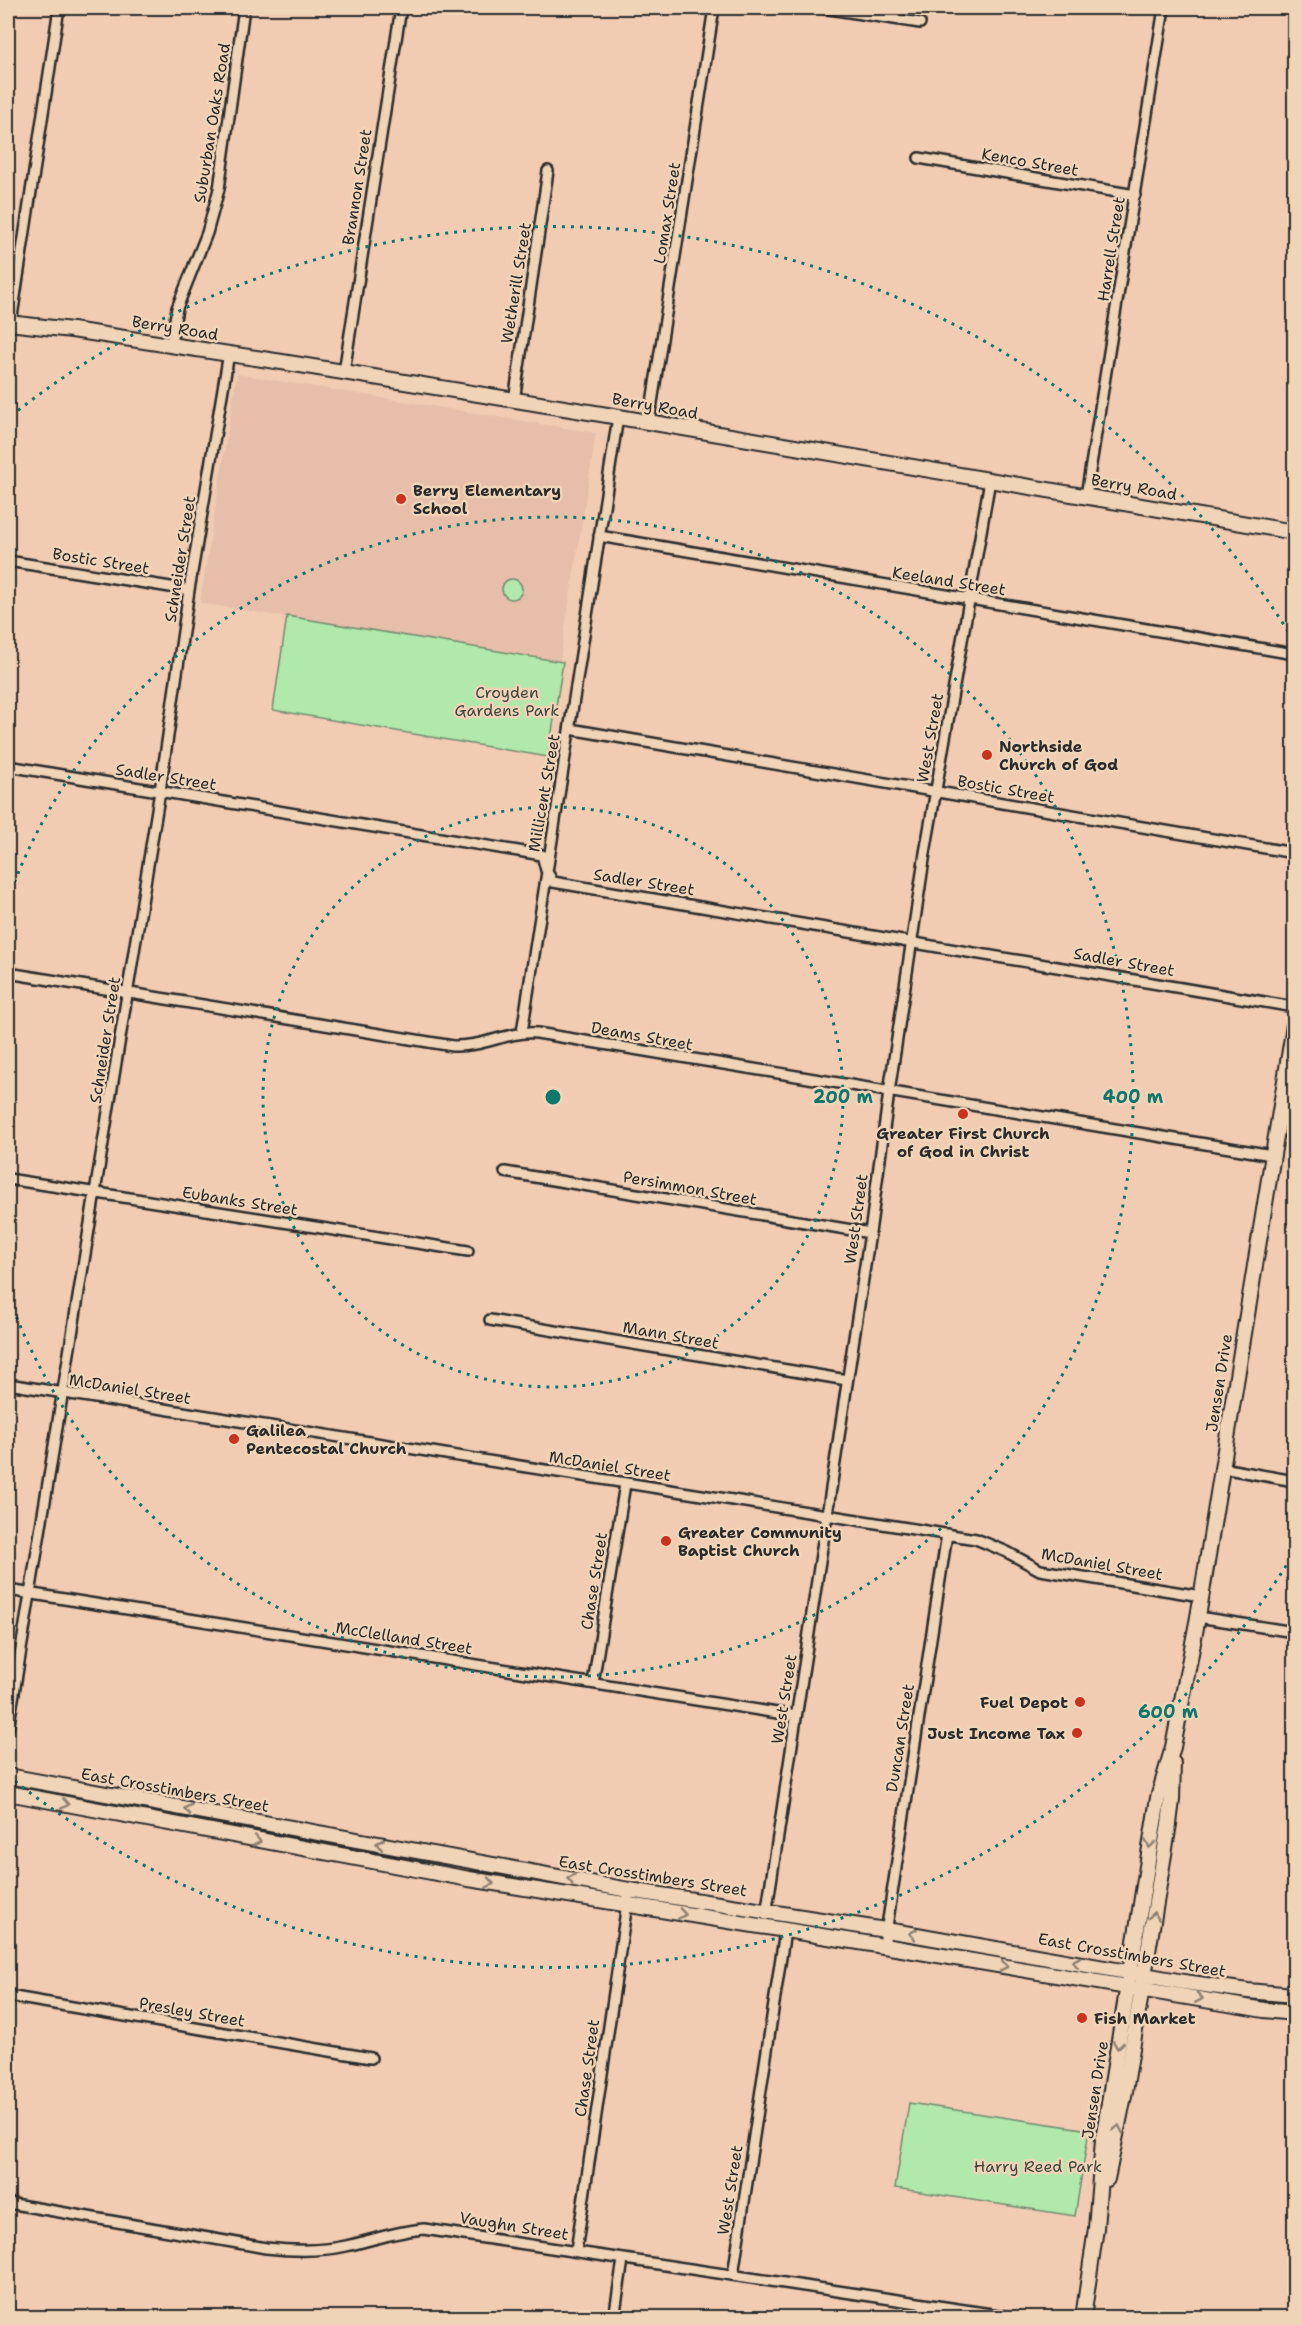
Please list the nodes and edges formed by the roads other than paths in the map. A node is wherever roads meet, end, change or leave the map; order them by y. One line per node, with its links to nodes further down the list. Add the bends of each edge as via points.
1 (59, 8): 11 (street)
2 (244, 8): 12 (street, Suburban Oaks Road, via 219,189 207,233 177,308)
3 (400, 8): 14 (street, Brannon Street)
4 (714, 8): 17 (street, Lomax Street)
5 (823, 8): 7 (street)
6 (1164, 8): 10 (street, Harrell Street)
7 (920, 23)
8 (919, 158): 10 (street, Kenco Street)
9 (548, 171): 15 (street, Wetherill Street)
10 (1135, 195): 19 (street, Harrell Street)
11 (9, 323): 12 (main road, Berry Road)
12 (171, 344): 13 (main road, Berry Road)
13 (229, 353): 14 (main road, Berry Road); 23 (street, Schneider Street)
14 (344, 372): 15 (main road, Berry Road)
15 (514, 401): 16 (main road, Berry Road)
16 (618, 417): 17 (main road, Berry Road); 21 (street, Millicent Street)
17 (649, 422): 18 (main road, Berry Road)
18 (990, 480): 19 (main road, Berry Road); 24 (street, West Street)
19 (1086, 495): 20 (main road, Berry Road)
20 (1294, 532)
21 (599, 536): 24 (street, Keeland Street); 26 (street, Millicent Street)
22 (8, 561): 23 (street, Bostic Street)
23 (189, 590): 28 (street, Schneider Street)
24 (970, 600): 25 (street, Keeland Street); 29 (street, West Street)
25 (1294, 654)
26 (570, 729): 29 (street, Bostic Street); 31 (street, Millicent Street)
27 (8, 766): 28 (street, Sadler Street)
28 (160, 791): 31 (street, Sadler Street, via 542,855); 34 (street, Schneider Street)
29 (936, 792): 30 (street, Bostic Street); 32 (street, West Street)
30 (1294, 853)
31 (546, 870): 32 (street, Sadler Street, via 553,882); 37 (street, Millicent Street)
32 (913, 942): 35 (street, Sadler Street); 39 (street, West Street)
33 (8, 973): 34 (street, Deams Street)
34 (127, 992): 37 (street, Deams Street, via 453,1046 471,1046); 43 (street, Schneider Street)
35 (1294, 1007)
36 (1294, 1025): 38 (main road, Jensen Drive)
37 (522, 1032): 39 (street, Deams Street)
38 (1292, 1063): 40 (main road, Jensen Drive)
39 (889, 1092): 40 (street, Deams Street); 44 (street, West Street)
40 (1272, 1155): 50 (main road, Jensen Drive)
41 (505, 1172): 44 (street, Persimmon Street)
42 (8, 1179): 43 (street, Eubanks Street)
43 (95, 1193): 45 (street, Eubanks Street); 49 (street, Schneider Street)
44 (870, 1233): 47 (street, West Street)
45 (468, 1251)
46 (490, 1320): 47 (street, Mann Street)
47 (848, 1380): 53 (street, West Street)
48 (8, 1384): 49 (street, McDaniel Street)
49 (62, 1393): 52 (street, McDaniel Street); 56 (street, Schneider Street)
50 (1222, 1468): 51 (street); 57 (main road, Jensen Drive)
51 (1294, 1481)
52 (625, 1484): 53 (street, McDaniel Street); 60 (street, Chase Street)
53 (827, 1515): 54 (street, McDaniel Street); 61 (street, West Street)
54 (947, 1534): 57 (street, McDaniel Street, via 991,1544 1040,1570); 78 (street, Duncan Street)
55 (8, 1590): 56 (street, McClelland Street)
56 (30, 1593): 60 (street, McClelland Street); 62 (street, Schneider Street)
57 (1201, 1596): 58 (main road, Jensen Drive)
58 (1198, 1617): 59 (street); 63 (main road, Jensen Drive)
59 (1294, 1632)
60 (592, 1683): 61 (street, McClelland Street)
61 (796, 1716): 76 (street, West Street)
62 (8, 1730)
63 (1173, 1747): 68 (main road, Jensen Drive); 69 (main road, Jensen Drive)
64 (8, 1776): 66 (main road, East Crosstimbers Street)
65 (8, 1793): 67 (main road, East Crosstimbers Street, one-way to 67)
66 (118, 1796): 67 (main road); 70 (main road, East Crosstimbers Street, one-way to 66)
67 (114, 1814): 71 (main road, East Crosstimbers Street, one-way to 71)
68 (1154, 1821): 69 (main road); 83 (main road, Jensen Drive, one-way to 83)
69 (1169, 1824): 83 (main road, Jensen Drive, one-way to 69)
70 (300, 1830): 71 (main road); 72 (main road, East Crosstimbers Street, one-way to 70)
71 (296, 1848): 73 (main road, East Crosstimbers Street)
72 (464, 1860): 73 (main road); 74 (main road, East Crosstimbers Street, one-way to 72)
73 (461, 1878): 75 (main road, East Crosstimbers Street, one-way to 75)
74 (629, 1890): 75 (street, Chase Street); 76 (main road, East Crosstimbers Street)
75 (627, 1905): 77 (main road, East Crosstimbers Street, one-way to 77); 92 (street, Chase Street)
76 (766, 1911): 77 (street, West Street); 78 (main road, East Crosstimbers Street)
77 (764, 1927): 79 (main road, East Crosstimbers Street)
78 (886, 1930): 80 (main road, East Crosstimbers Street, one-way to 78); 81 (street, Duncan Street)
79 (784, 1931): 81 (main road, East Crosstimbers Street); 94 (street, West Street)
80 (970, 1944): 82 (main road); 83 (main road, East Crosstimbers Street, one-way to 80)
81 (884, 1946): 82 (main road, East Crosstimbers Street)
82 (967, 1960): 84 (main road, East Crosstimbers Street, one-way to 84)
83 (1137, 1973): 84 (main road, Jensen Drive); 85 (main road, Jensen Drive); 86 (main road, East Crosstimbers Street)
84 (1127, 1987): 85 (main road, East Crosstimbers Street); 91 (main road, Jensen Drive, one-way to 91, via 1103,2140)
85 (1142, 1989): 88 (main road, East Crosstimbers Street, one-way to 88); 91 (main road, Jensen Drive, one-way to 85, via 1116,2141)
86 (1294, 1995)
87 (8, 1996): 89 (street, Presley Street)
88 (1294, 2013)
89 (371, 2058)
90 (8, 2203): 92 (street, Vaughn Street, via 296,2251 347,2246 424,2229)
91 (1096, 2228): 97 (main road, Jensen Drive)
92 (576, 2251): 93 (street, Vaughn Street)
93 (623, 2260): 94 (street, Vaughn Street); 95 (street)
94 (733, 2275): 96 (street, Vaughn Street)
95 (614, 2318)
96 (1018, 2318)
97 (1083, 2318)

